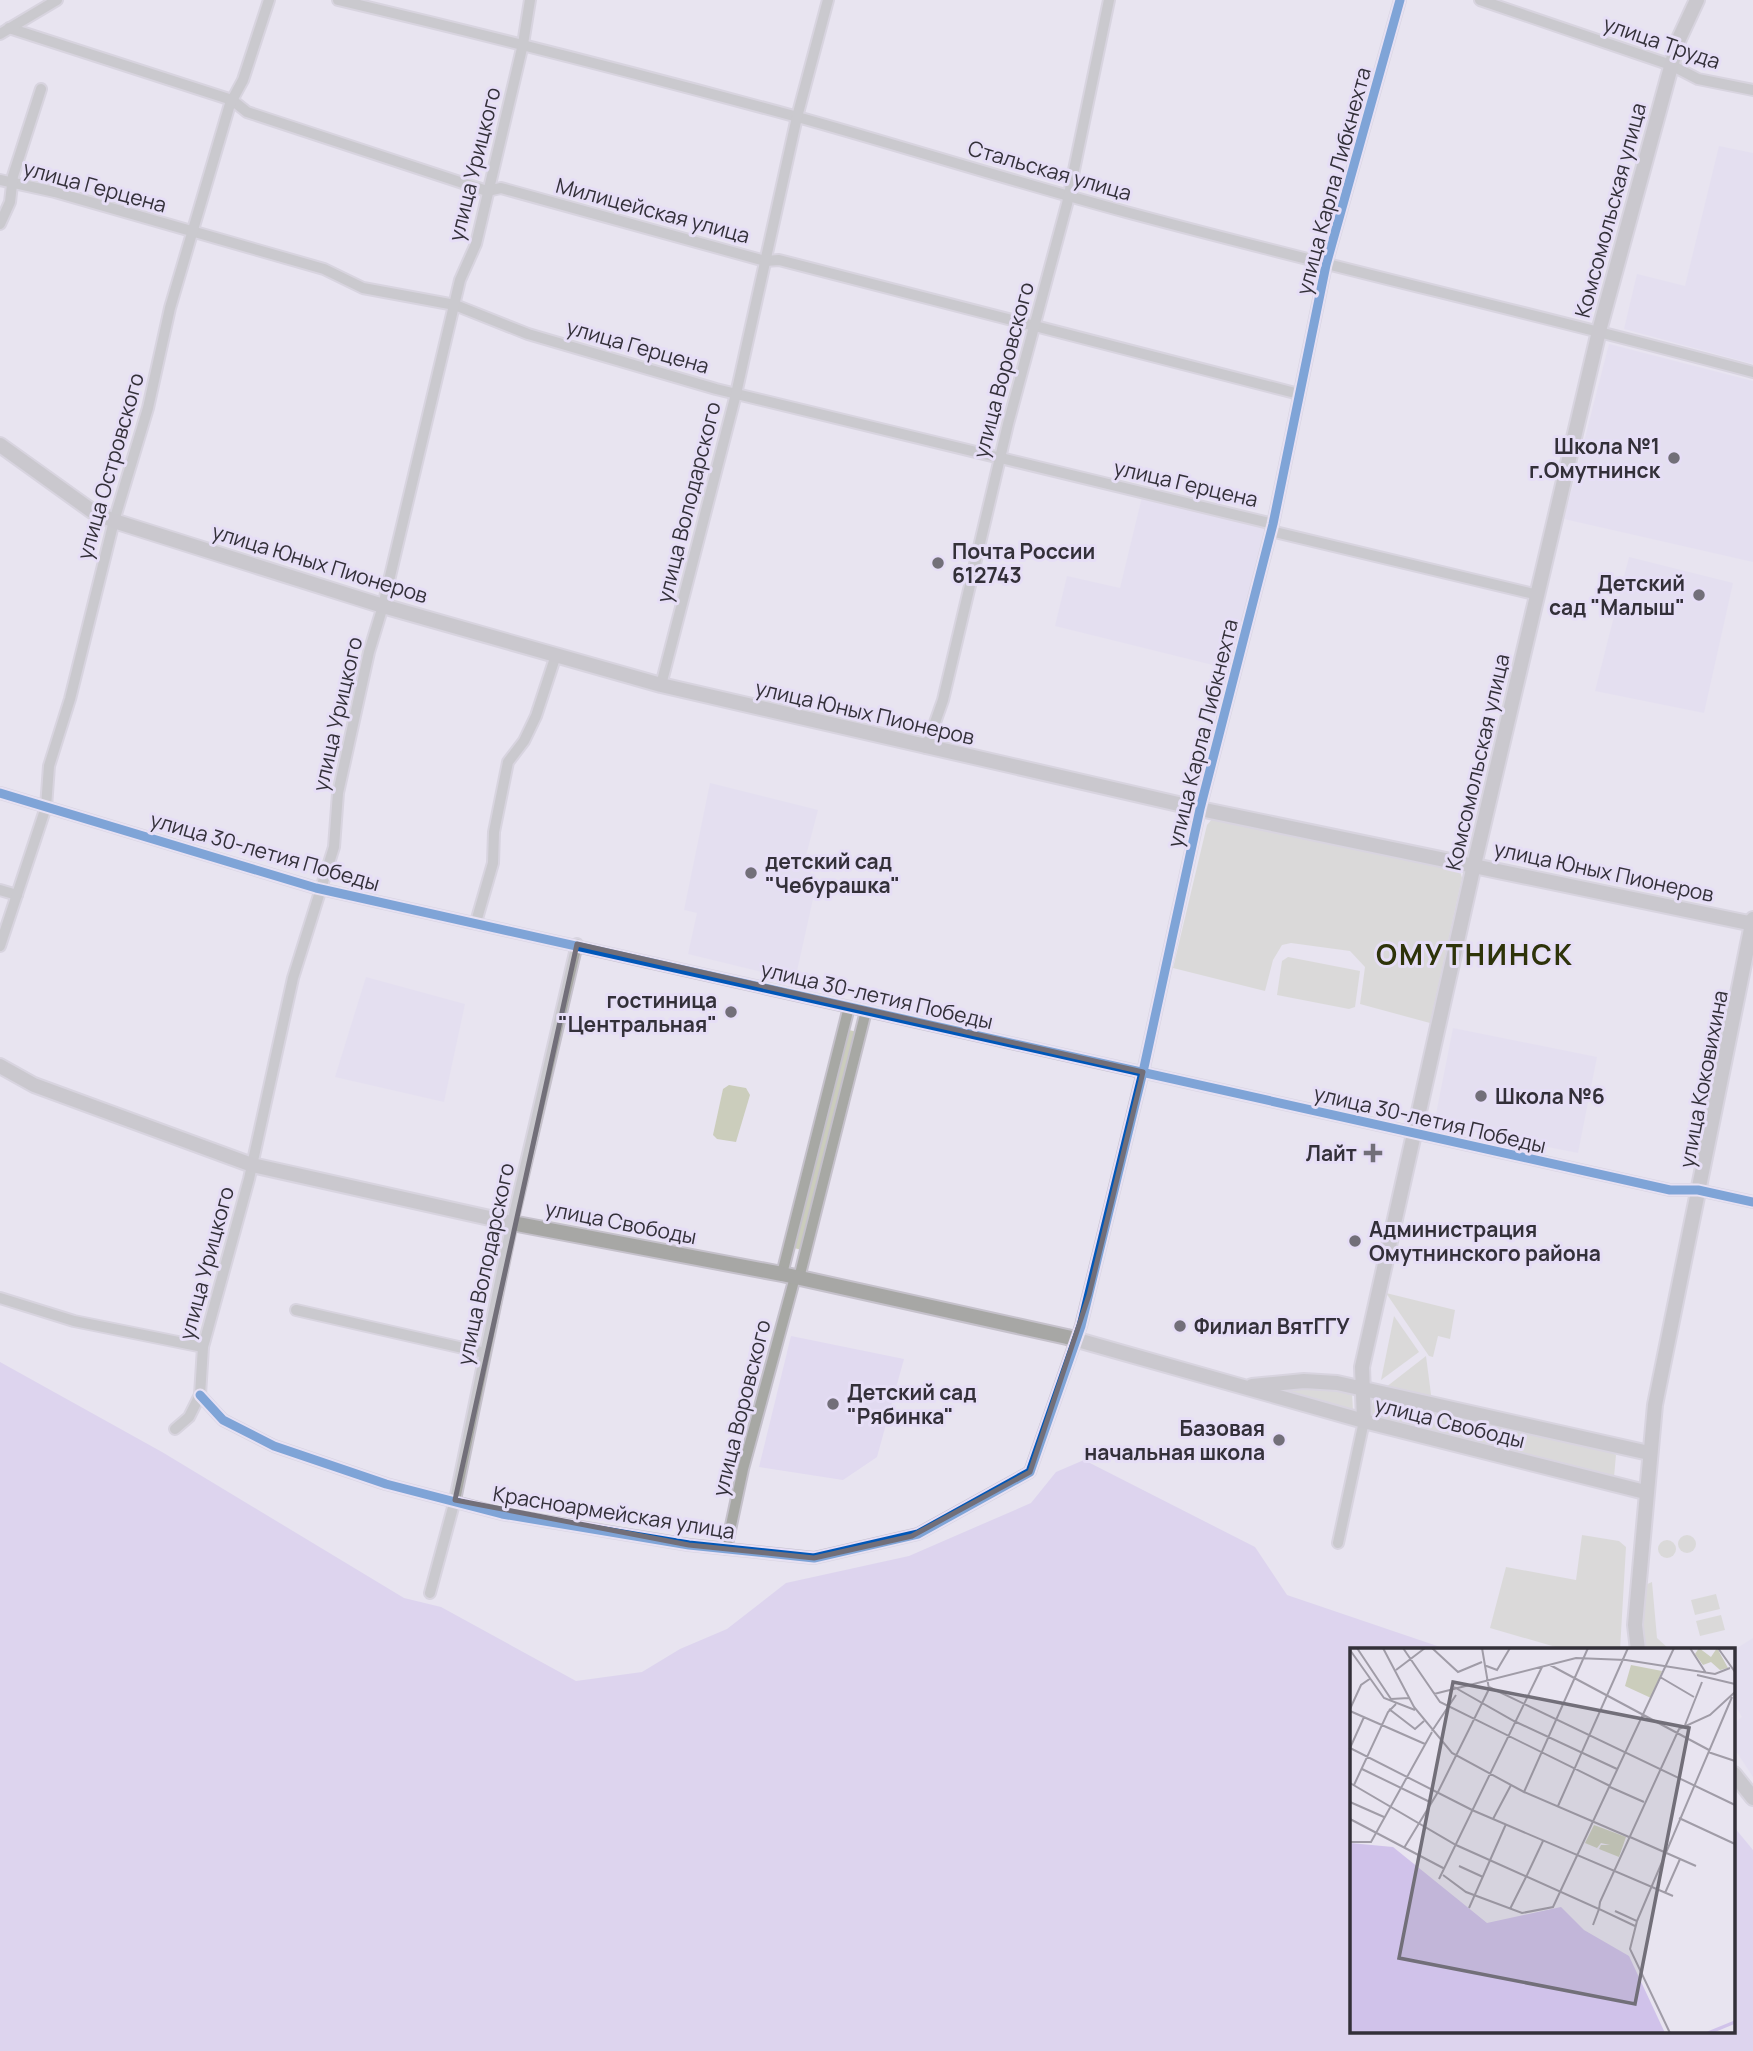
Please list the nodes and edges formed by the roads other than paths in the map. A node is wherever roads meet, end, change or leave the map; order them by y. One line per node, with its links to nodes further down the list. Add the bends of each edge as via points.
1 (57, 0): 10 (street)
2 (269, 0): 15 (street, улица Островского)
3 (338, 0): 11 (street, Стальская улица)
4 (530, 0): 11 (street, улица Урицкого)
5 (828, 0): 16 (street, улица Володарского)
6 (1109, 0): 20 (street, улица Воровского)
7 (1400, 0): 24 (street, улица Карла Либкнехта)
8 (1480, 0): 12 (street, улица Труда)
9 (1697, 0): 12 (main road, Комсомольская улица)
10 (5, 31): 15 (street, Милицейская улица)
11 (523, 44): 16 (street, Стальская улица); 19 (street, улица Урицкого)
12 (1671, 65): 14 (street, улица Труда, via 1698,79); 27 (main road, Комсомольская улица)
13 (41, 89): 18 (street)
14 (1753, 90)
15 (232, 100): 19 (street, Милицейская улица, via 247,111); 22 (street, улица Островского)
16 (797, 117): 20 (street, Стальская улица); 23 (street, улица Володарского)
17 (0, 180): 18 (street, улица Герцена)
18 (12, 185): 21 (street); 22 (street, улица Герцена, via 39,188)
19 (487, 191): 23 (street, Милицейская улица, via 501,188); 25 (street, улица Урицкого, via 477,244 460,280)
20 (1068, 196): 24 (street, Стальская улица); 26 (street, улица Воровского)
21 (0, 224)
22 (194, 231): 25 (street, улица Герцена, via 324,269 363,288); 33 (street, улица Островского, via 170,307 121,509)
23 (765, 261): 26 (street, Милицейская улица, via 779,260); 29 (street, улица Володарского)
24 (1326, 265): 27 (street, Стальская улица); 30 (street, улица Карла Либкнехта)
25 (455, 306): 29 (street, улица Герцена, via 528,334); 36 (street, улица Урицкого)
26 (1034, 327): 30 (street, Милицейская улица); 32 (street, улица Воровского)
27 (1600, 331): 28 (street, Стальская улица); 35 (main road, Комсомольская улица)
28 (1753, 372)
29 (736, 394): 32 (street, улица Герцена); 38 (street, улица Володарского)
30 (1300, 394): 34 (street, улица Карла Либкнехта)
31 (0, 445): 33 (main road, улица Юных Пионеров, via 92,511)
32 (999, 459): 34 (street, улица Герцена); 39 (street, улица Воровского, via 943,700)
33 (114, 520): 36 (main road, улица Юных Пионеров); 41 (street, улица Островского, via 49,765)
34 (1272, 527): 35 (street, улица Герцена); 42 (street, улица Карла Либкнехта)
35 (1538, 595): 43 (main road, Комсомольская улица)
36 (383, 606): 37 (main road, улица Юных Пионеров); 44 (street, улица Урицкого, via 338,793 336,837)
37 (555, 655): 38 (main road, улица Юных Пионеров); 47 (street, via 536,716 509,762 494,832 493,863)
38 (662, 685): 39 (main road, улица Юных Пионеров)
39 (926, 748): 42 (main road, улица Юных Пионеров)
40 (0, 793): 41 (street, улица 30-летия Победы)
41 (46, 807): 44 (street, улица 30-летия Победы); 46 (street, улица Островского)
42 (1200, 809): 43 (main road, улица Юных Пионеров); 54 (street, улица Карла Либкнехта)
43 (1474, 865): 48 (main road, улица Юных Пионеров); 55 (main road, Комсомольская улица)
44 (319, 888): 47 (street, улица 30-летия Победы); 56 (street, улица Урицкого, via 290,990)
45 (0, 891): 46 (street)
46 (17, 895): 50 (street, улица Островского)
47 (476, 922): 49 (street, улица 30-летия Победы)
48 (1753, 922): 57 (main road, улица Коковихина)
49 (577, 944): 51 (street, улица 30-летия Победы); 59 (street, улица Володарского)
50 (0, 946)
51 (849, 1007): 52 (street, улица 30-летия Победы); 60 (street, улица Воровского)
52 (866, 1011): 54 (street, улица 30-летия Победы); 60 (street)
53 (0, 1066): 56 (main road, улица Свободы, via 34,1085)
54 (1143, 1072): 55 (street, улица 30-летия Победы); 63 (street, улица Карла Либкнехта)
55 (1414, 1133): 57 (street, улица 30-летия Победы, via 1670,1191); 67 (main road, Комсомольская улица, via 1362,1367)
56 (252, 1165): 59 (main road, улица Свободы); 64 (street, улица Урицкого)
57 (1698, 1190): 58 (street, улица 30-летия Победы); 71 (main road, улица Коковихина, via 1657,1388)
58 (1753, 1202)
59 (512, 1223): 60 (main road, улица Свободы); 65 (street, улица Володарского)
60 (792, 1276): 63 (main road, улица Свободы); 76 (street, улица Воровского)
61 (0, 1298): 64 (street, via 75,1321)
62 (296, 1310): 65 (street)
63 (1077, 1340): 66 (main road, улица Свободы); 72 (street, улица Карла Либкнехта)
64 (203, 1347): 68 (street, улица Урицкого)
65 (485, 1353): 74 (street, улица Володарского)
66 (1245, 1387): 67 (main road, улица Свободы, via 1323,1381); 69 (main road, улица Свободы)
67 (1363, 1390): 69 (main road, Комсомольская улица); 71 (main road, улица Свободы)
68 (200, 1395): 70 (street, улица Урицкого, via 189,1417); 74 (street, Красноармейская улица, via 223,1420 274,1447 386,1484)
69 (1364, 1421): 73 (main road, улица Свободы); 75 (street, Комсомольская улица)
70 (175, 1429)
71 (1649, 1452): 73 (main road, улица Коковихина)
72 (1030, 1472): 76 (street, Красноармейская улица, via 925,1531 885,1544 814,1558)
73 (1645, 1492): 78 (main road, улица Коковихина, via 1635,1625)
74 (455, 1500): 76 (street, Красноармейская улица, via 502,1514); 77 (street, улица Володарского)
75 (1338, 1543)
76 (726, 1549)
77 (430, 1593)
78 (1638, 1648)
79 (1736, 1777): 80 (main road)
80 (1753, 1798)

